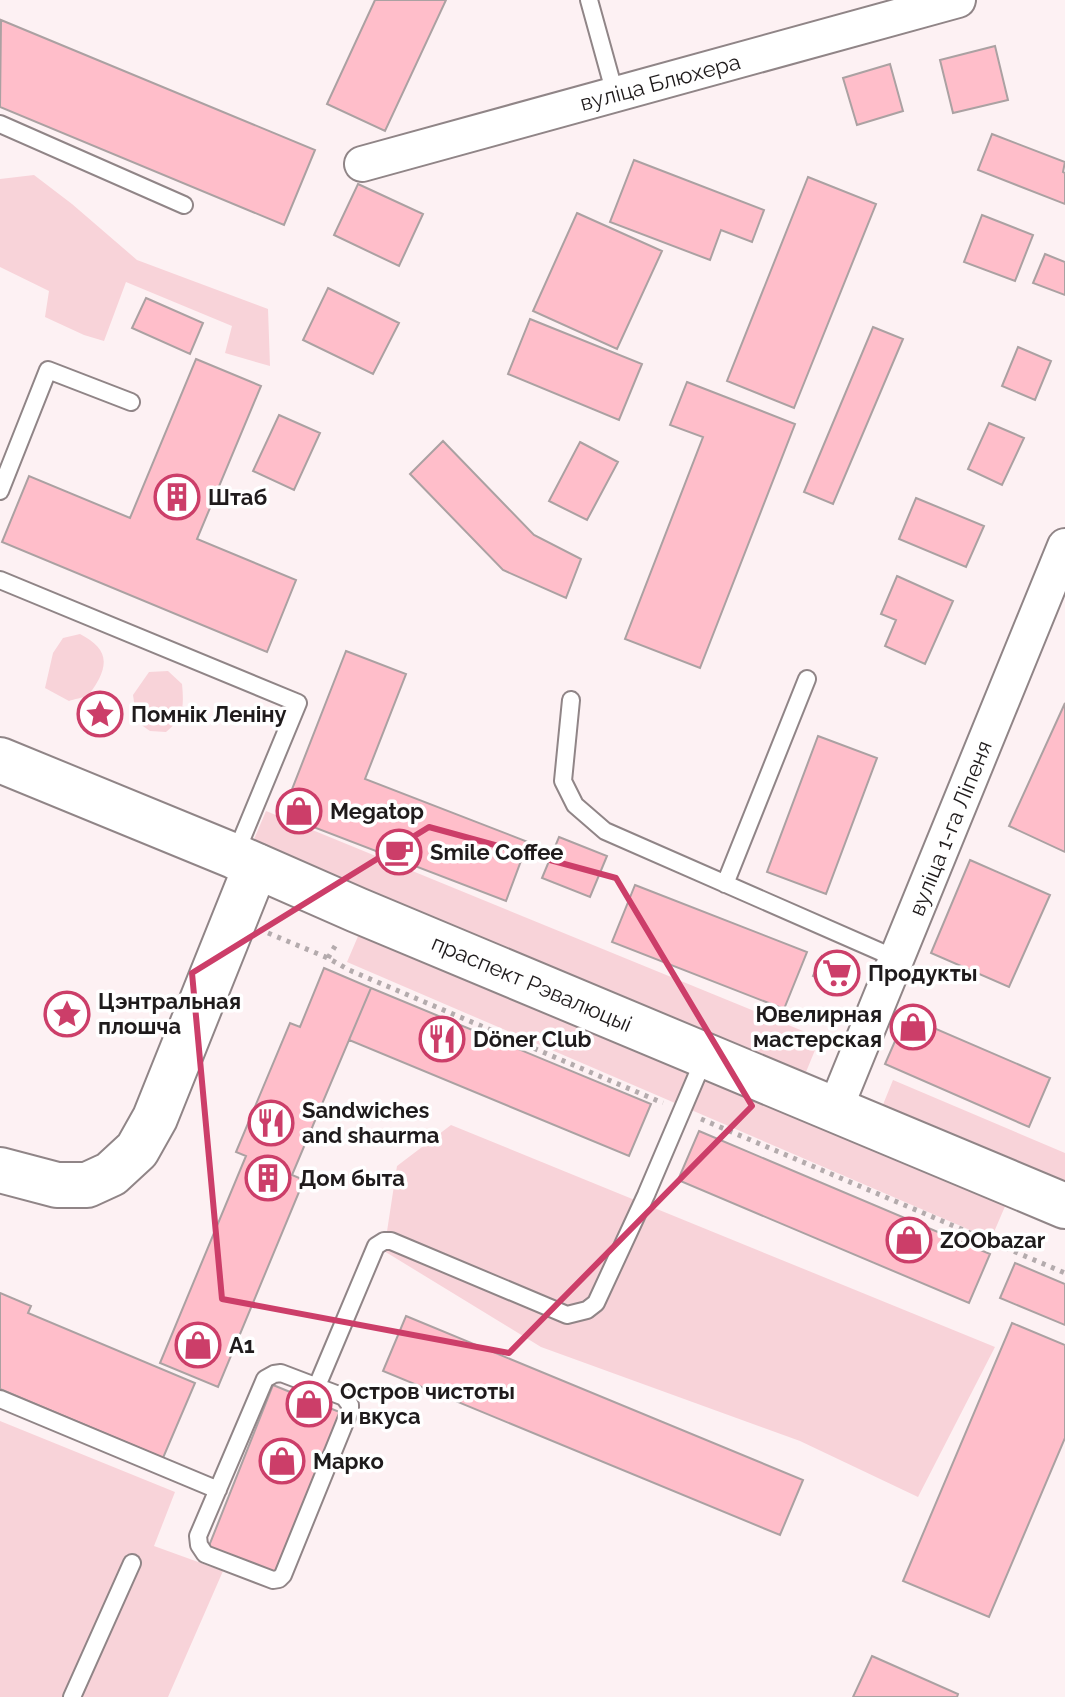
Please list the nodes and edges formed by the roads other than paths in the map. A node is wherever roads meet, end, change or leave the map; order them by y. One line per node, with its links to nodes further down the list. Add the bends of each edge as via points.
1 (589, 0): 3 (lane)
2 (958, 0): 3 (street, вуліца Блюхера)
3 (615, 94): 5 (street, вуліца Блюхера)
4 (0, 124): 6 (lane)
5 (362, 164)
6 (184, 205)
7 (131, 402): 8 (lane, via 48,370)
8 (0, 491)
9 (1065, 546): 16 (street, вуліца 1-га Ліпеня)
10 (0, 580): 14 (lane, via 298,703)
11 (807, 679): 15 (lane)
12 (571, 700): 15 (lane, via 563,781 575,805 605,831)
13 (0, 760): 14 (main road, праспект Рэвалюцыі)
14 (245, 861): 17 (main road, праспект Рэвалюцыі); 19 (main road, via 155,1118 137,1150 111,1174 87,1185 57,1185)
15 (725, 884): 16 (lane)
16 (897, 959): 18 (street, вуліца 1-га Ліпеня)
17 (706, 1055): 18 (main road, праспект Рэвалюцыі); 21 (lane, via 596,1303 567,1315 384,1241 376,1246)
18 (835, 1109): 20 (main road, праспект Рэвалюцыі)
19 (0, 1170)
20 (1065, 1206)
21 (317, 1386): 23 (lane, via 281,1373 265,1379); 23 (lane, via 344,1397 350,1410 279,1579 202,1551 198,1536)
22 (0, 1399): 23 (lane)
23 (218, 1490)
24 (132, 1563): 25 (lane)
25 (72, 1697)

